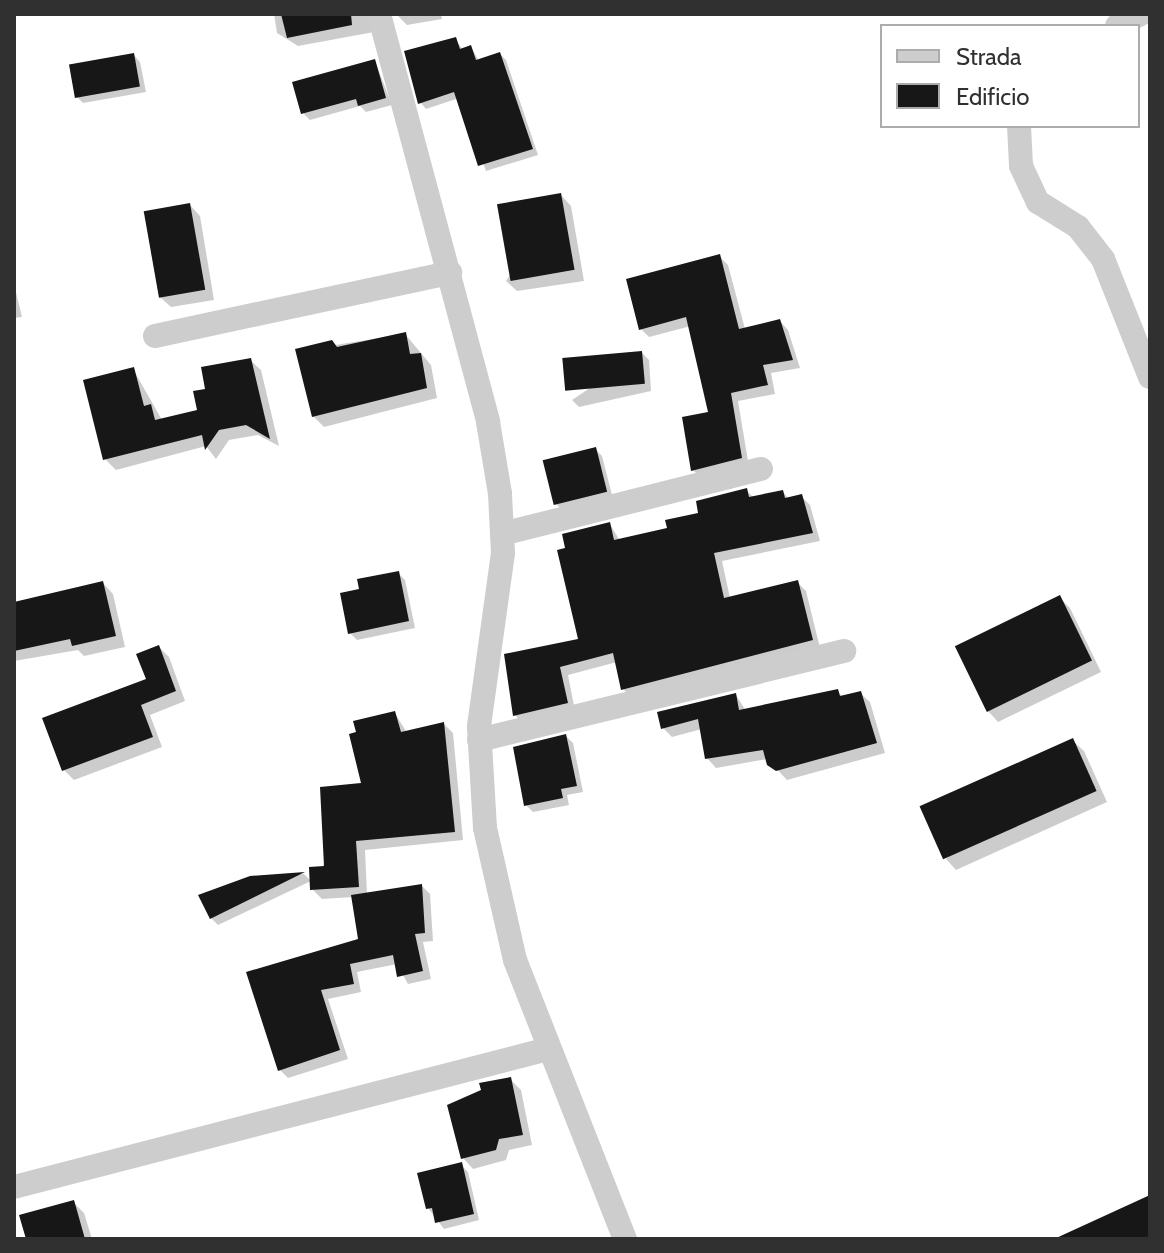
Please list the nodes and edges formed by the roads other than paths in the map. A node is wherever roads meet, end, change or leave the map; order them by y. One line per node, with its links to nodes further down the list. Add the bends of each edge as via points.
1 (379, 14): 5 (street)
2 (1141, 14): 3 (street)
3 (1121, 24)
4 (1019, 128): 7 (street, via 1021,166 1038,202 1078,227 1103,259)
5 (450, 273): 6 (street); 9 (street, via 488,422)
6 (155, 336)
7 (1150, 377)
8 (761, 469): 9 (street)
9 (502, 534): 11 (street)
10 (844, 651): 11 (street)
11 (479, 740): 12 (street, via 485,828 515,960)
12 (548, 1049): 13 (street); 14 (street)
13 (14, 1187)
14 (625, 1239)

